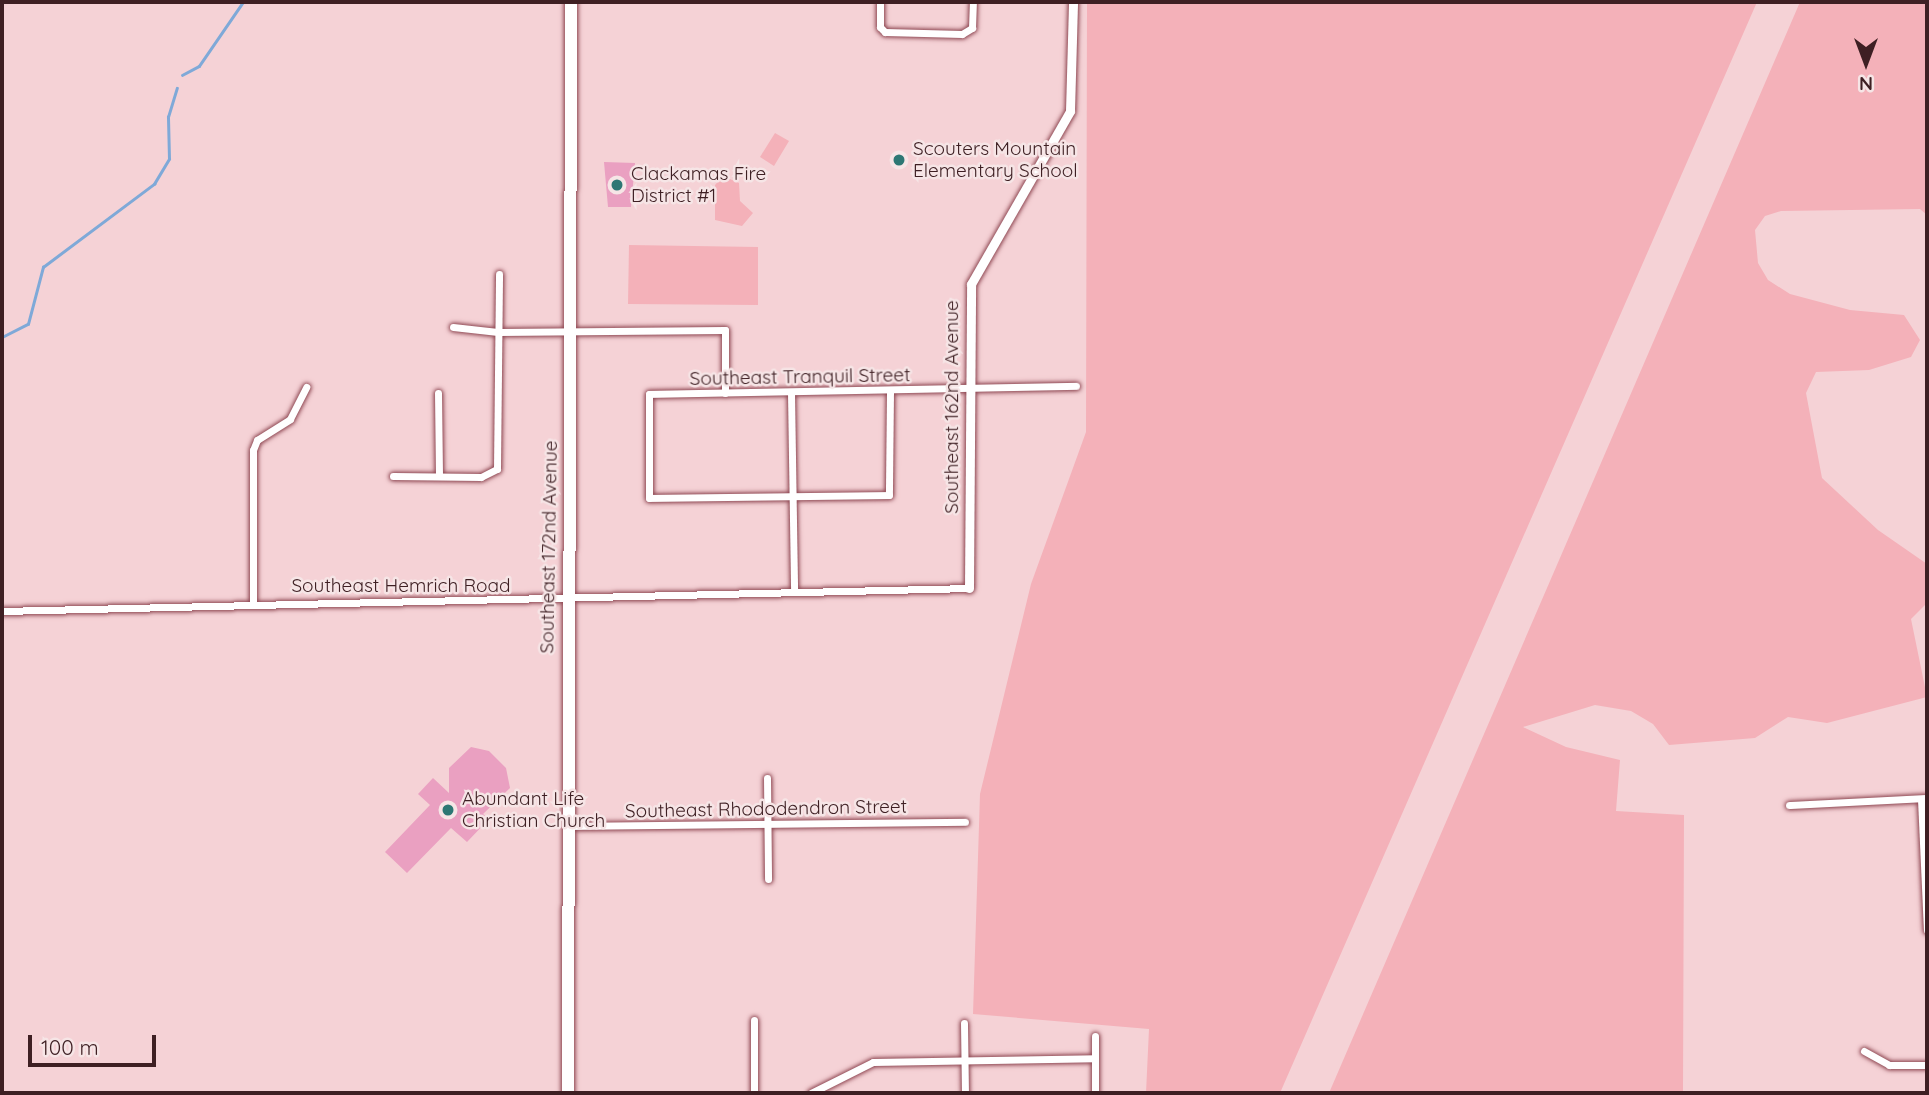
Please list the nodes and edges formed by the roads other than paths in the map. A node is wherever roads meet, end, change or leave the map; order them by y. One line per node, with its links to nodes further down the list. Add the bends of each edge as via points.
1 (571, 2): 7 (main road, Southeast 172nd Avenue)
2 (880, 2): 3 (street, via 882,30 971,31)
3 (973, 2)
4 (1073, 2): 11 (street, Southeast 162nd Avenue, via 1070,111 976,269 969,295)
5 (499, 274): 8 (street)
6 (453, 327): 8 (street)
7 (570, 331): 8 (street); 14 (street, via 725,330); 21 (main road, Southeast 172nd Avenue)
8 (498, 332): 17 (street, via 497,470 486,477)
9 (1076, 386): 11 (street, Southeast Tranquil Street)
10 (306, 387): 22 (street, via 290,419 257,440 253,450)
11 (968, 391): 12 (street, Southeast Tranquil Street); 19 (street, Southeast 162nd Avenue)
12 (890, 392): 15 (street, Southeast Tranquil Street); 18 (street, via 889,495)
13 (438, 393): 17 (street)
14 (725, 393): 15 (street, Southeast Tranquil Street); 18 (street, Southeast Tranquil Street, via 649,394 649,498)
15 (791, 393): 18 (street)
16 (393, 477): 17 (street)
17 (439, 477)
18 (793, 495): 20 (street)
19 (969, 587): 20 (street, Southeast Hemrich Road)
20 (794, 590): 21 (street, Southeast Hemrich Road, via 587,594)
21 (566, 599): 22 (street, Southeast Hemrich Road); 29 (main road, Southeast 172nd Avenue)
22 (253, 603): 23 (street, Southeast Hemrich Road)
23 (2, 611)
24 (767, 778): 28 (street)
25 (1924, 798): 26 (street); 31 (street)
26 (1789, 805)
27 (965, 822): 28 (street, Southeast Rhododendron Street)
28 (768, 824): 29 (street, Southeast Rhododendron Street); 30 (street)
29 (567, 826): 40 (main road, Southeast 172nd Avenue)
30 (768, 878)
31 (1926, 887): 32 (street)
32 (1927, 930)
33 (754, 1020): 41 (street)
34 (964, 1023): 38 (street)
35 (1095, 1036): 37 (street)
36 (1864, 1051): 39 (street, via 1889,1065)
37 (1095, 1058): 38 (street); 44 (street)
38 (965, 1060): 42 (street, via 873,1062); 43 (street)
39 (1927, 1065)
40 (568, 1093)
41 (754, 1093)
42 (811, 1093)
43 (965, 1093)
44 (1095, 1093)

